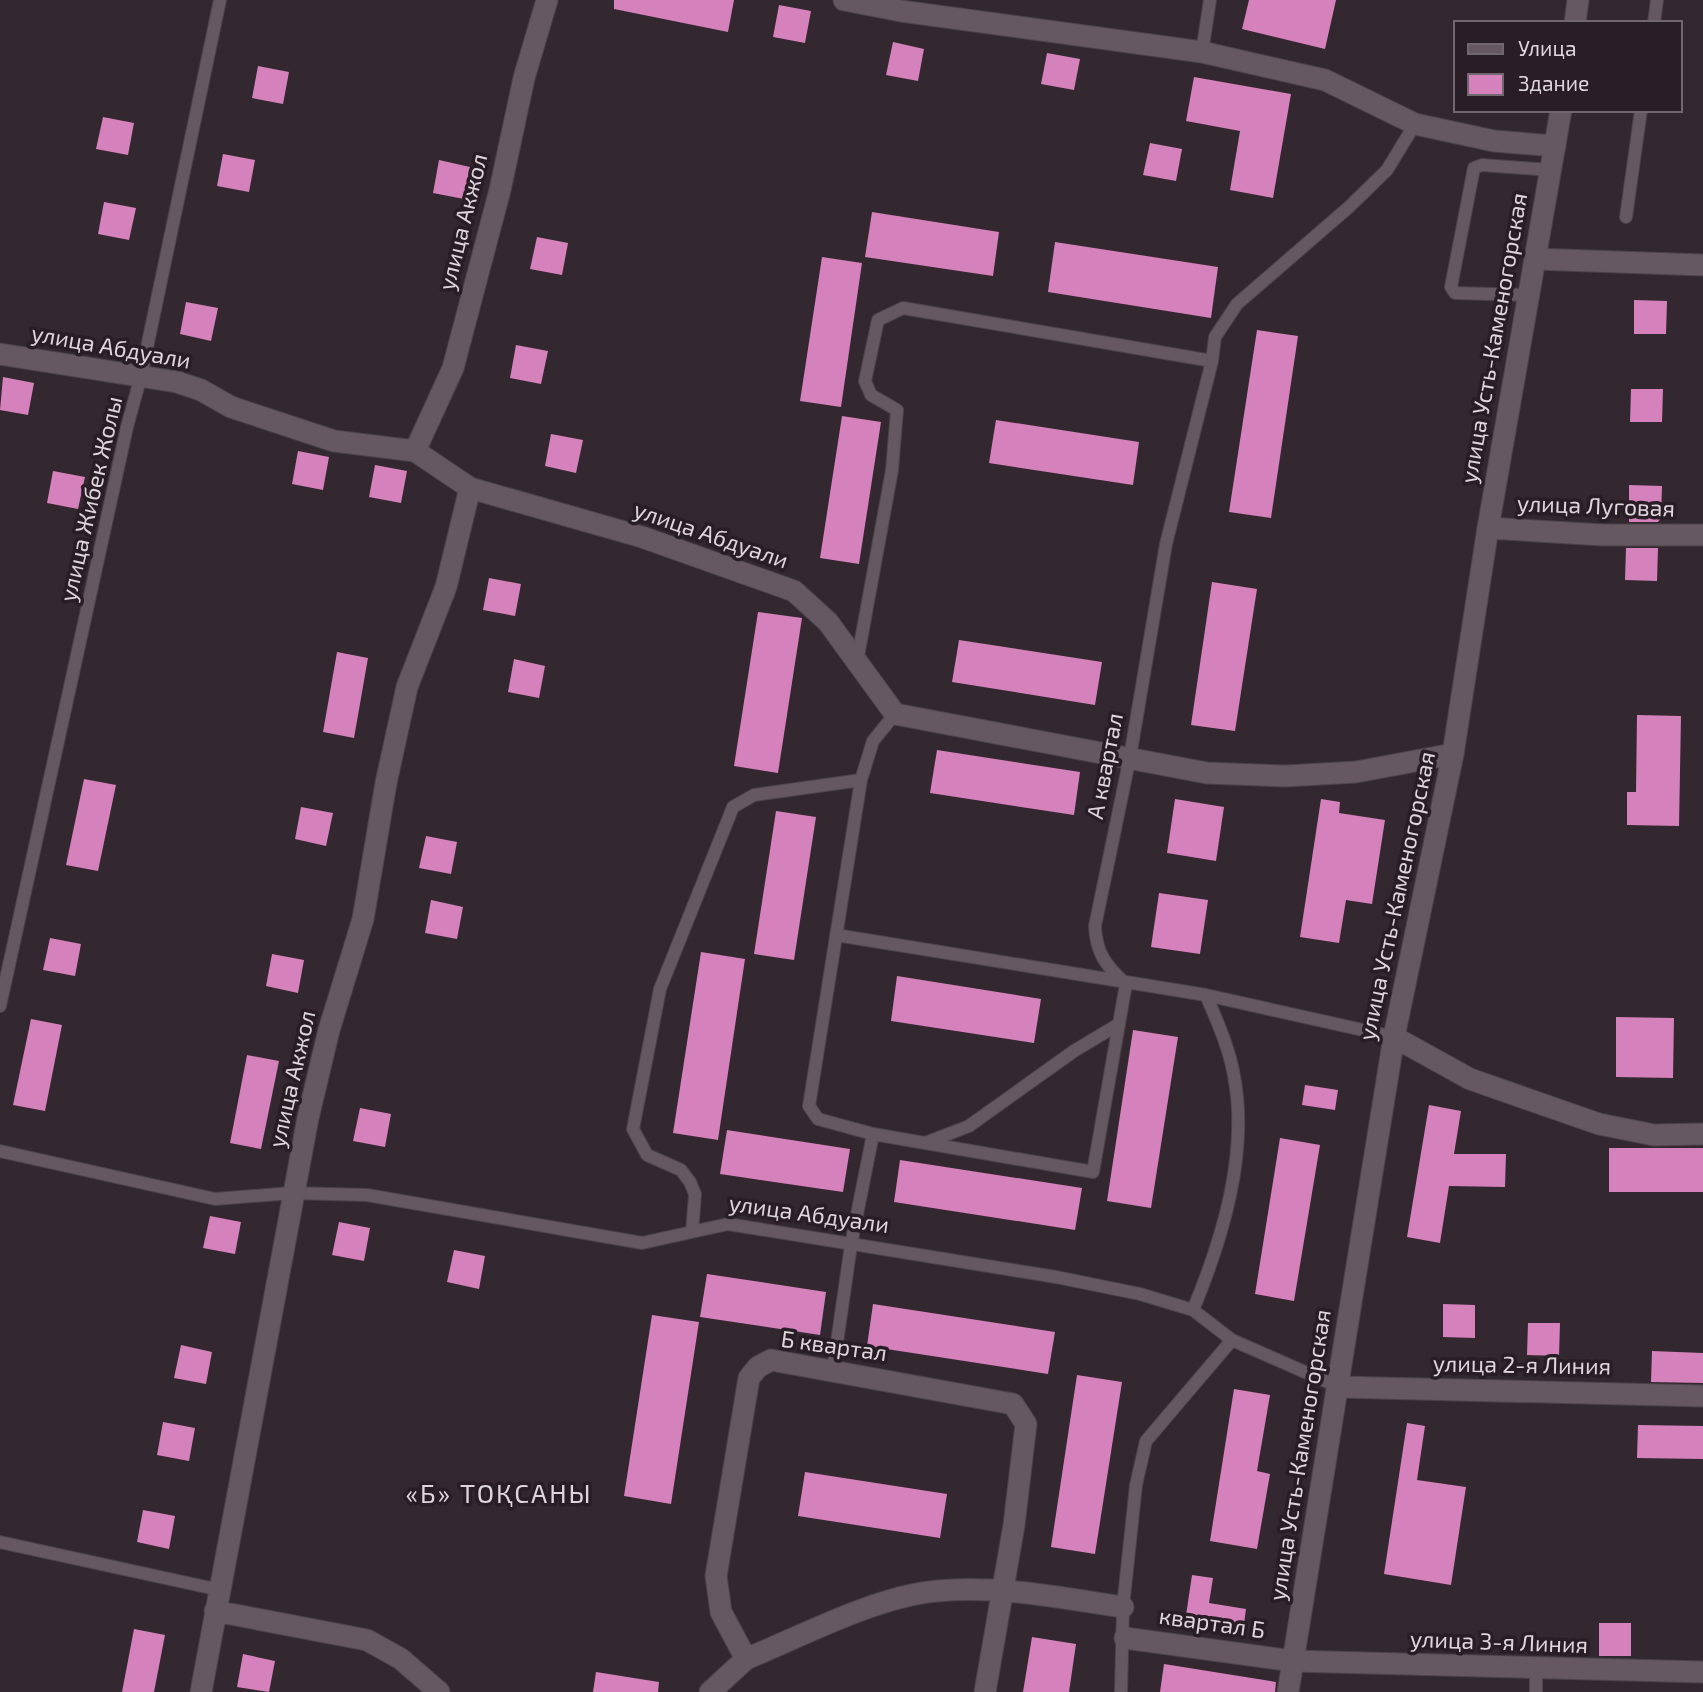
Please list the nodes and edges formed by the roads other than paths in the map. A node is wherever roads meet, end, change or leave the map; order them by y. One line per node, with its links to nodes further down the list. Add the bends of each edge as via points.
1 (220, 0): 22 (lane, улица Жибек Жолы)
2 (547, 0): 23 (street, улица Акжол, via 453,368)
3 (844, 0): 7 (street)
4 (1210, 0): 10 (lane)
5 (1578, 0): 8 (street)
6 (1657, 0): 9 (lane)
7 (902, 6): 10 (street)
8 (1575, 21)
9 (1654, 21)
10 (1202, 52): 13 (street, via 1325,80)
11 (1561, 112): 14 (street, улица Усть-Каменогорская)
12 (1641, 112): 16 (lane)
13 (1415, 124): 14 (street, via 1494,141); 21 (lane, А квартал, via 1387,170 1237,304 1215,337)
14 (1555, 146): 15 (street, улица Усть-Каменогорская)
15 (1550, 170): 17 (street, улица Усть-Каменогорская); 19 (lane, via 1474,168 1451,287 1455,293)
16 (1626, 217)
17 (1535, 259): 18 (street); 19 (street, улица Усть-Каменогорская)
18 (1703, 265)
19 (1530, 295): 25 (street, улица Усть-Каменогорская)
20 (0, 354): 22 (street, улица Абдуали)
21 (1212, 362): 27 (lane, via 903,308 878,320 865,381 871,395 897,410 892,470); 30 (lane, А квартал, via 1166,544)
22 (141, 376): 23 (street, улица Абдуали, via 201,390 231,407 334,441); 35 (lane, улица Жибек Жолы)
23 (415, 451): 24 (street, улица Абдуали)
24 (470, 488): 27 (street, улица Абдуали, via 642,537 793,591 828,622); 42 (street, улица Акжол, via 446,587 407,687 363,919 329,1030)
25 (1488, 528): 26 (street, улица Луговая); 29 (street, улица Усть-Каменогорская)
26 (1703, 535)
27 (858, 662): 28 (street, улица Абдуали)
28 (895, 715): 30 (street); 31 (lane, via 873,741)
29 (1453, 754): 30 (street, via 1356,772 1286,776 1208,773); 37 (street, улица Усть-Каменогорская)
30 (1130, 757): 33 (lane, А квартал, via 1095,926 1101,959)
31 (861, 780): 32 (lane); 43 (lane, via 754,795 733,807 660,989 634,1129 647,1155 681,1170 690,1182 695,1194)
32 (836, 935): 33 (lane); 39 (lane, via 809,1106 818,1119)
33 (1126, 984): 34 (lane); 36 (lane)
34 (1206, 995): 37 (lane); 45 (lane, via 1235,1076 1238,1124 1226,1211 1213,1262)
35 (0, 1006)
36 (1119, 1024): 40 (lane, via 968,1126); 40 (lane, via 1093,1171)
37 (1394, 1037): 38 (street, via 1470,1079 1599,1124 1654,1135); 48 (street, улица Усть-Каменогорская)
38 (1703, 1134)
39 (873, 1135): 40 (lane); 44 (lane)
40 (925, 1143)
41 (0, 1151): 42 (lane, улица Абдуали, via 215,1199)
42 (292, 1193): 43 (lane, улица Абдуали, via 367,1195 642,1243); 51 (street, улица Акжол)
43 (692, 1232): 44 (lane, улица Абдуали, via 728,1224)
44 (851, 1245): 45 (lane, улица Абдуали, via 1056,1277 1140,1294); 47 (lane)
45 (1193, 1311): 46 (lane, улица Абдуали)
46 (1232, 1340): 48 (lane); 53 (lane, via 1146,1441 1136,1485)
47 (833, 1370): 52 (street, Б квартал, via 1013,1404 1026,1424); 56 (street, Б квартал, via 771,1360 749,1378 716,1576 721,1612)
48 (1339, 1387): 49 (street, улица 2-я Линия); 57 (street, улица Усть-Каменогорская)
49 (1703, 1396)
50 (0, 1542): 51 (lane)
51 (220, 1590): 54 (street, улица Акжол)
52 (1001, 1590): 53 (street); 56 (street, via 935,1591 883,1604); 63 (street, Б квартал)
53 (1123, 1607): 55 (lane)
54 (215, 1611): 60 (street, улица Акжол); 61 (street, via 367,1640 401,1659)
55 (1125, 1638): 57 (street, квартал Б); 64 (lane)
56 (746, 1659): 62 (street)
57 (1293, 1661): 58 (street, улица 3-я Линия); 65 (street, улица Усть-Каменогорская)
58 (1536, 1670): 59 (street, улица 3-я Линия); 66 (lane)
59 (1703, 1672)
60 (201, 1692)
61 (439, 1692)
62 (710, 1692)
63 (985, 1692)
64 (1121, 1692)
65 (1288, 1692)
66 (1536, 1692)

